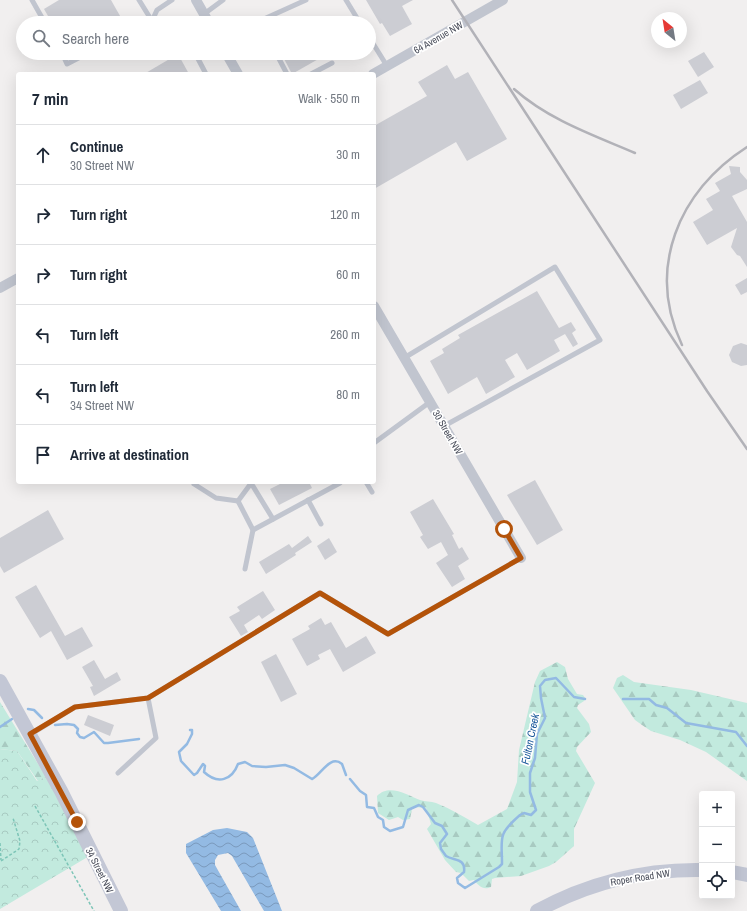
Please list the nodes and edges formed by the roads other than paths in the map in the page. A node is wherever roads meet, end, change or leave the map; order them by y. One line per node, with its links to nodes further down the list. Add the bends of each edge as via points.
1 (32, 0): 9 (lane)
2 (139, 0): 10 (lane)
3 (172, 0): 11 (lane, via 157,10)
4 (196, 0): 12 (street)
5 (223, 0): 13 (lane)
6 (306, 0): 14 (lane)
7 (346, 0): 15 (lane)
8 (503, 0): 23 (street, 64 Avenue NW)
9 (41, 16)
10 (147, 16)
11 (154, 16)
12 (205, 16)
13 (210, 16)
14 (275, 16)
15 (356, 16)
16 (376, 48): 23 (lane)
17 (66, 60): 18 (lane, via 68,64)
18 (75, 60)
19 (199, 60): 24 (lane)
20 (230, 60): 25 (street)
21 (280, 60): 26 (lane)
22 (332, 63): 27 (lane)
23 (387, 66): 28 (street, 64 Avenue NW)
24 (205, 72)
25 (237, 72)
26 (287, 72)
27 (315, 72)
28 (376, 72)
29 (16, 279): 30 (street)
30 (0, 288)
31 (376, 309): 32 (street, 30 Street NW)
32 (404, 358): 33 (street, 30 Street NW); 34 (lane, via 555,267 600,340)
33 (430, 402): 34 (street, 30 Street NW); 35 (lane)
34 (444, 426): 47 (street, 30 Street NW)
35 (376, 442)
36 (194, 484): 43 (lane, via 216,498)
37 (251, 484): 43 (lane)
38 (253, 484): 44 (lane)
39 (338, 484): 42 (lane)
40 (367, 484): 41 (lane)
41 (372, 492)
42 (308, 500): 44 (lane); 45 (lane)
43 (238, 501): 46 (lane)
44 (273, 519): 46 (lane)
45 (321, 524)
46 (253, 530): 48 (lane)
47 (521, 558): 50 (lane, via 388,634 320,593)
48 (245, 569)
49 (0, 681): 51 (main road, 34 Street NW)
50 (148, 698): 51 (lane, via 75,707); 52 (lane, via 156,738)
51 (30, 734): 56 (main road, 34 Street NW)
52 (118, 773)
53 (699, 870): 57 (main road, Roper Road NW, via 618,878 570,894)
54 (735, 873): 55 (main road)
55 (747, 875)
56 (121, 911)
57 (537, 911)

